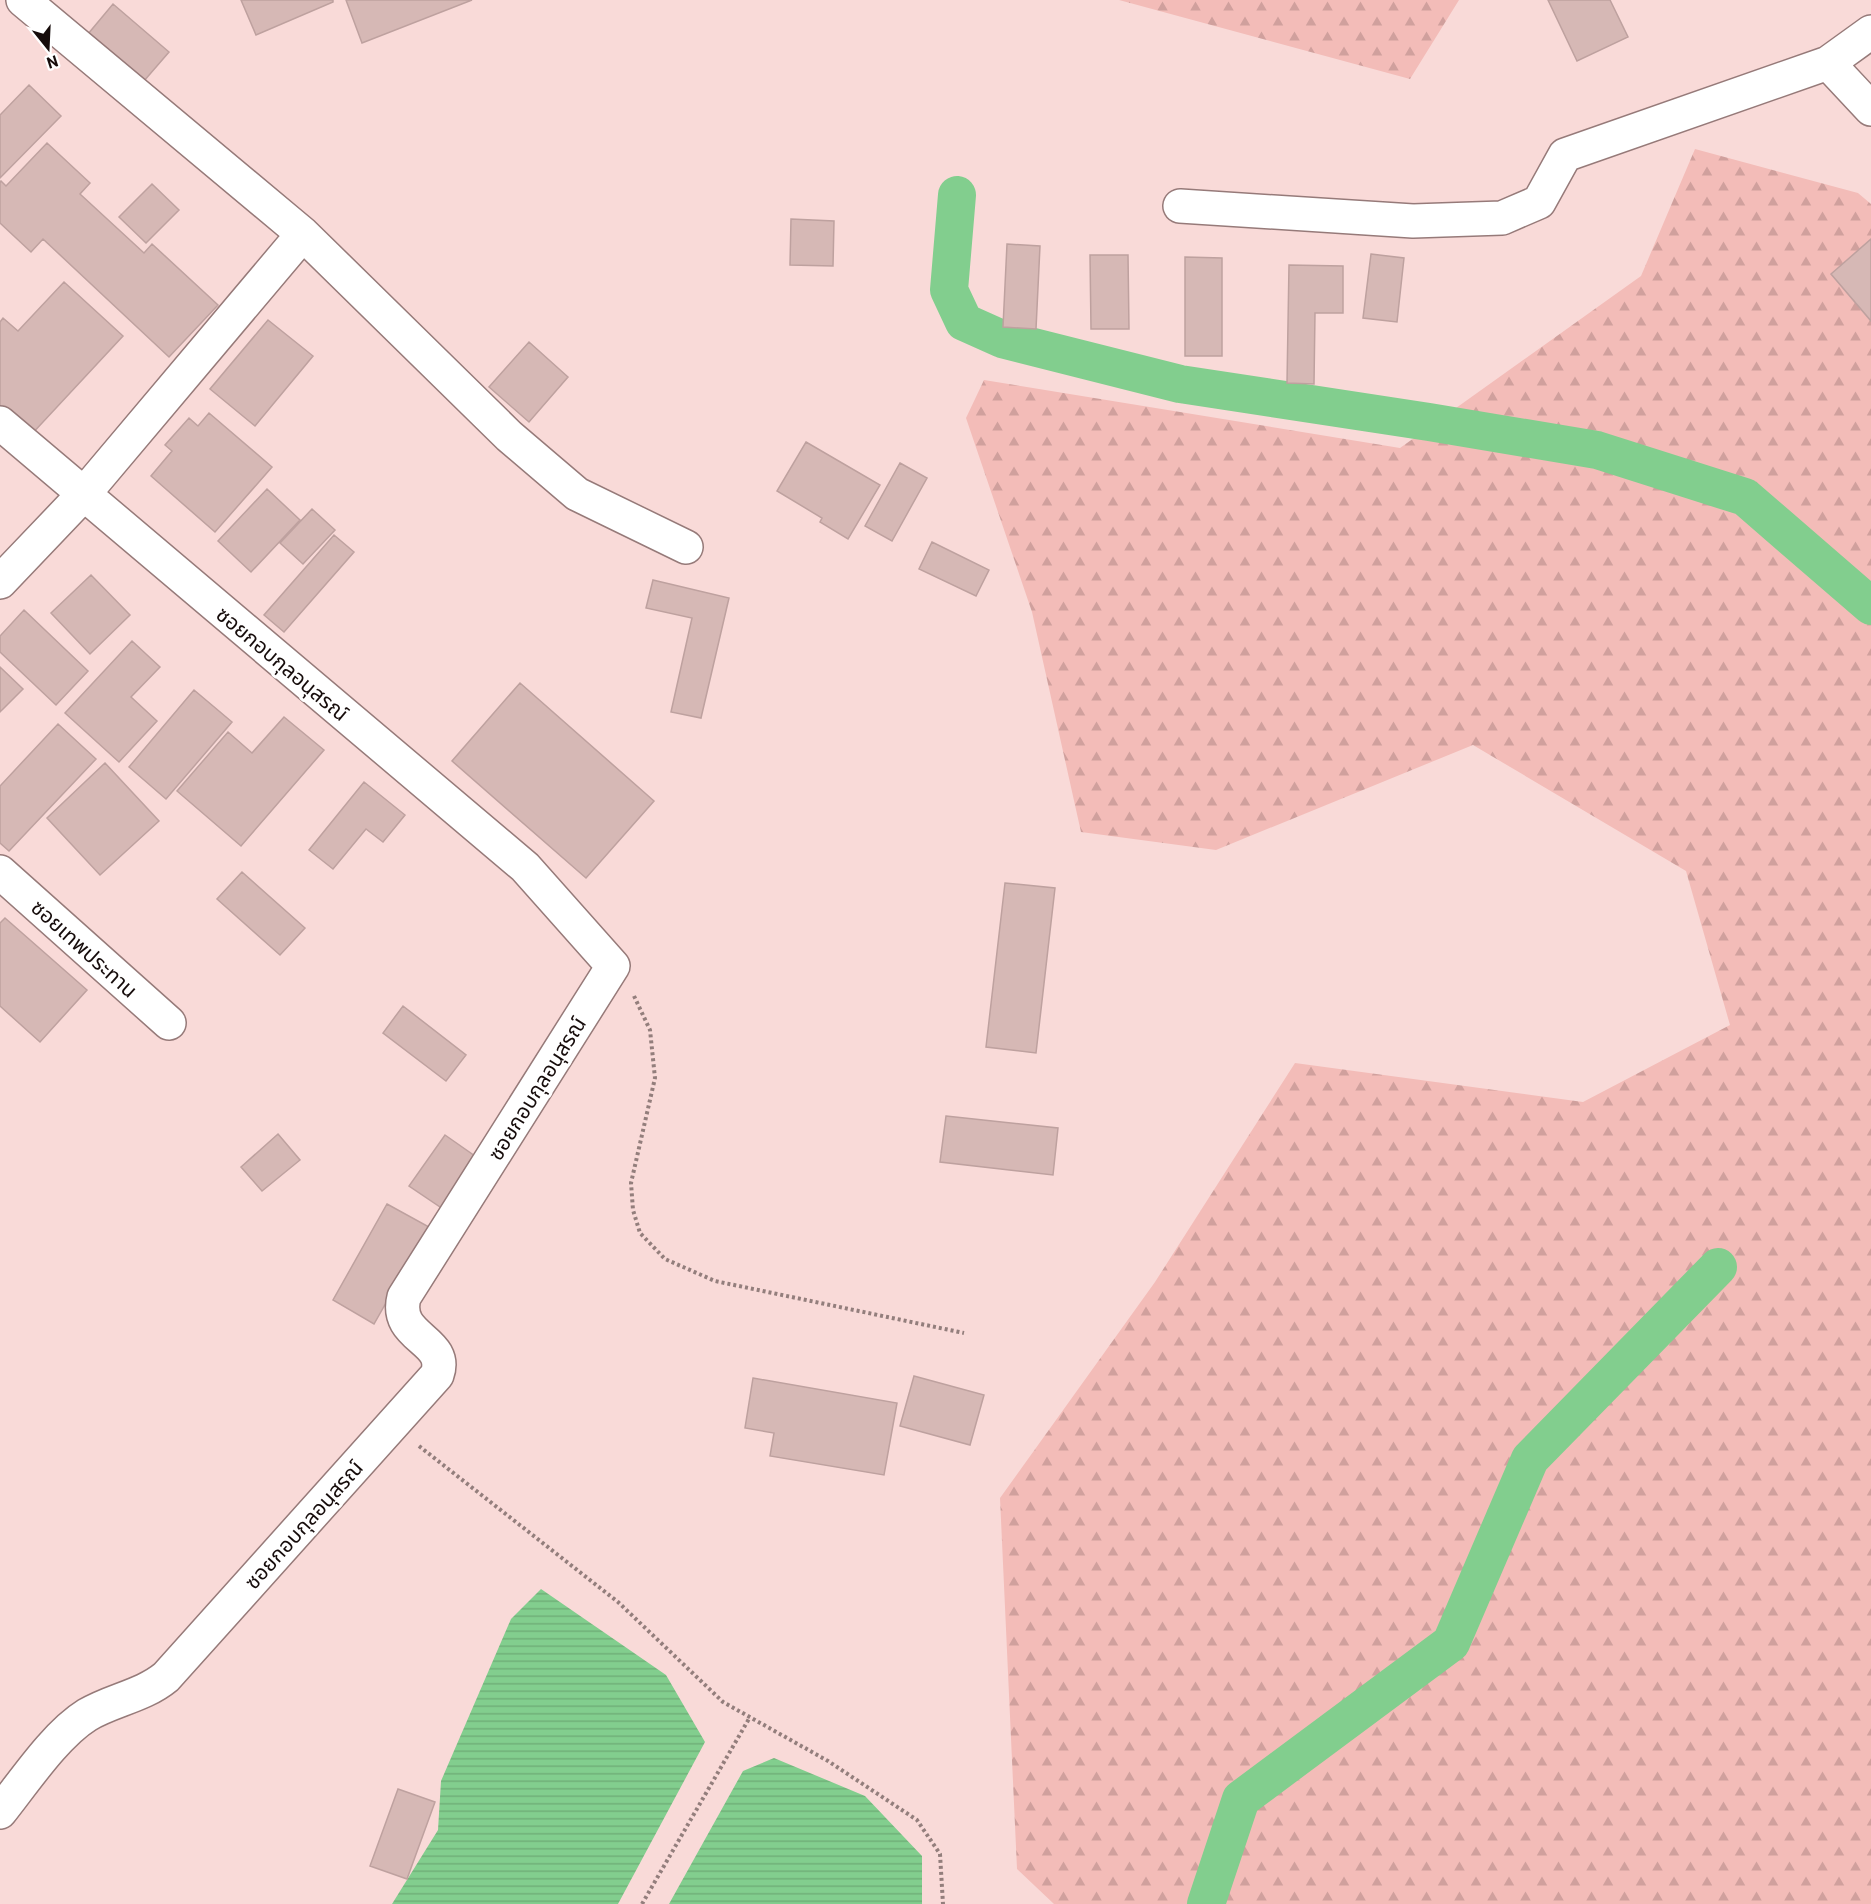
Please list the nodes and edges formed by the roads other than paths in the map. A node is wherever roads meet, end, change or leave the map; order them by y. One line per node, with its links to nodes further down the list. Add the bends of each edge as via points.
1 (23, 0): 6 (street)
2 (1871, 32): 3 (street)
3 (1828, 63): 4 (street); 5 (street, via 1565,155 1539,202 1502,218 1413,221)
4 (1871, 109)
5 (1180, 207)
6 (303, 234): 8 (street); 9 (street, via 509,436 577,494)
7 (0, 423): 8 (street, ซอยกอบกุลอนุสรณ์)
8 (83, 495): 10 (street); 13 (street, ซอยกอบกุลอนุสรณ์, via 525,867 613,966 404,1297 402,1306 409,1328 438,1355 437,1375 166,1677 74,1724)
9 (686, 548)
10 (0, 582)
11 (0, 872): 12 (street, ซอยเทพประทาน)
12 (169, 1023)
13 (0, 1812)

